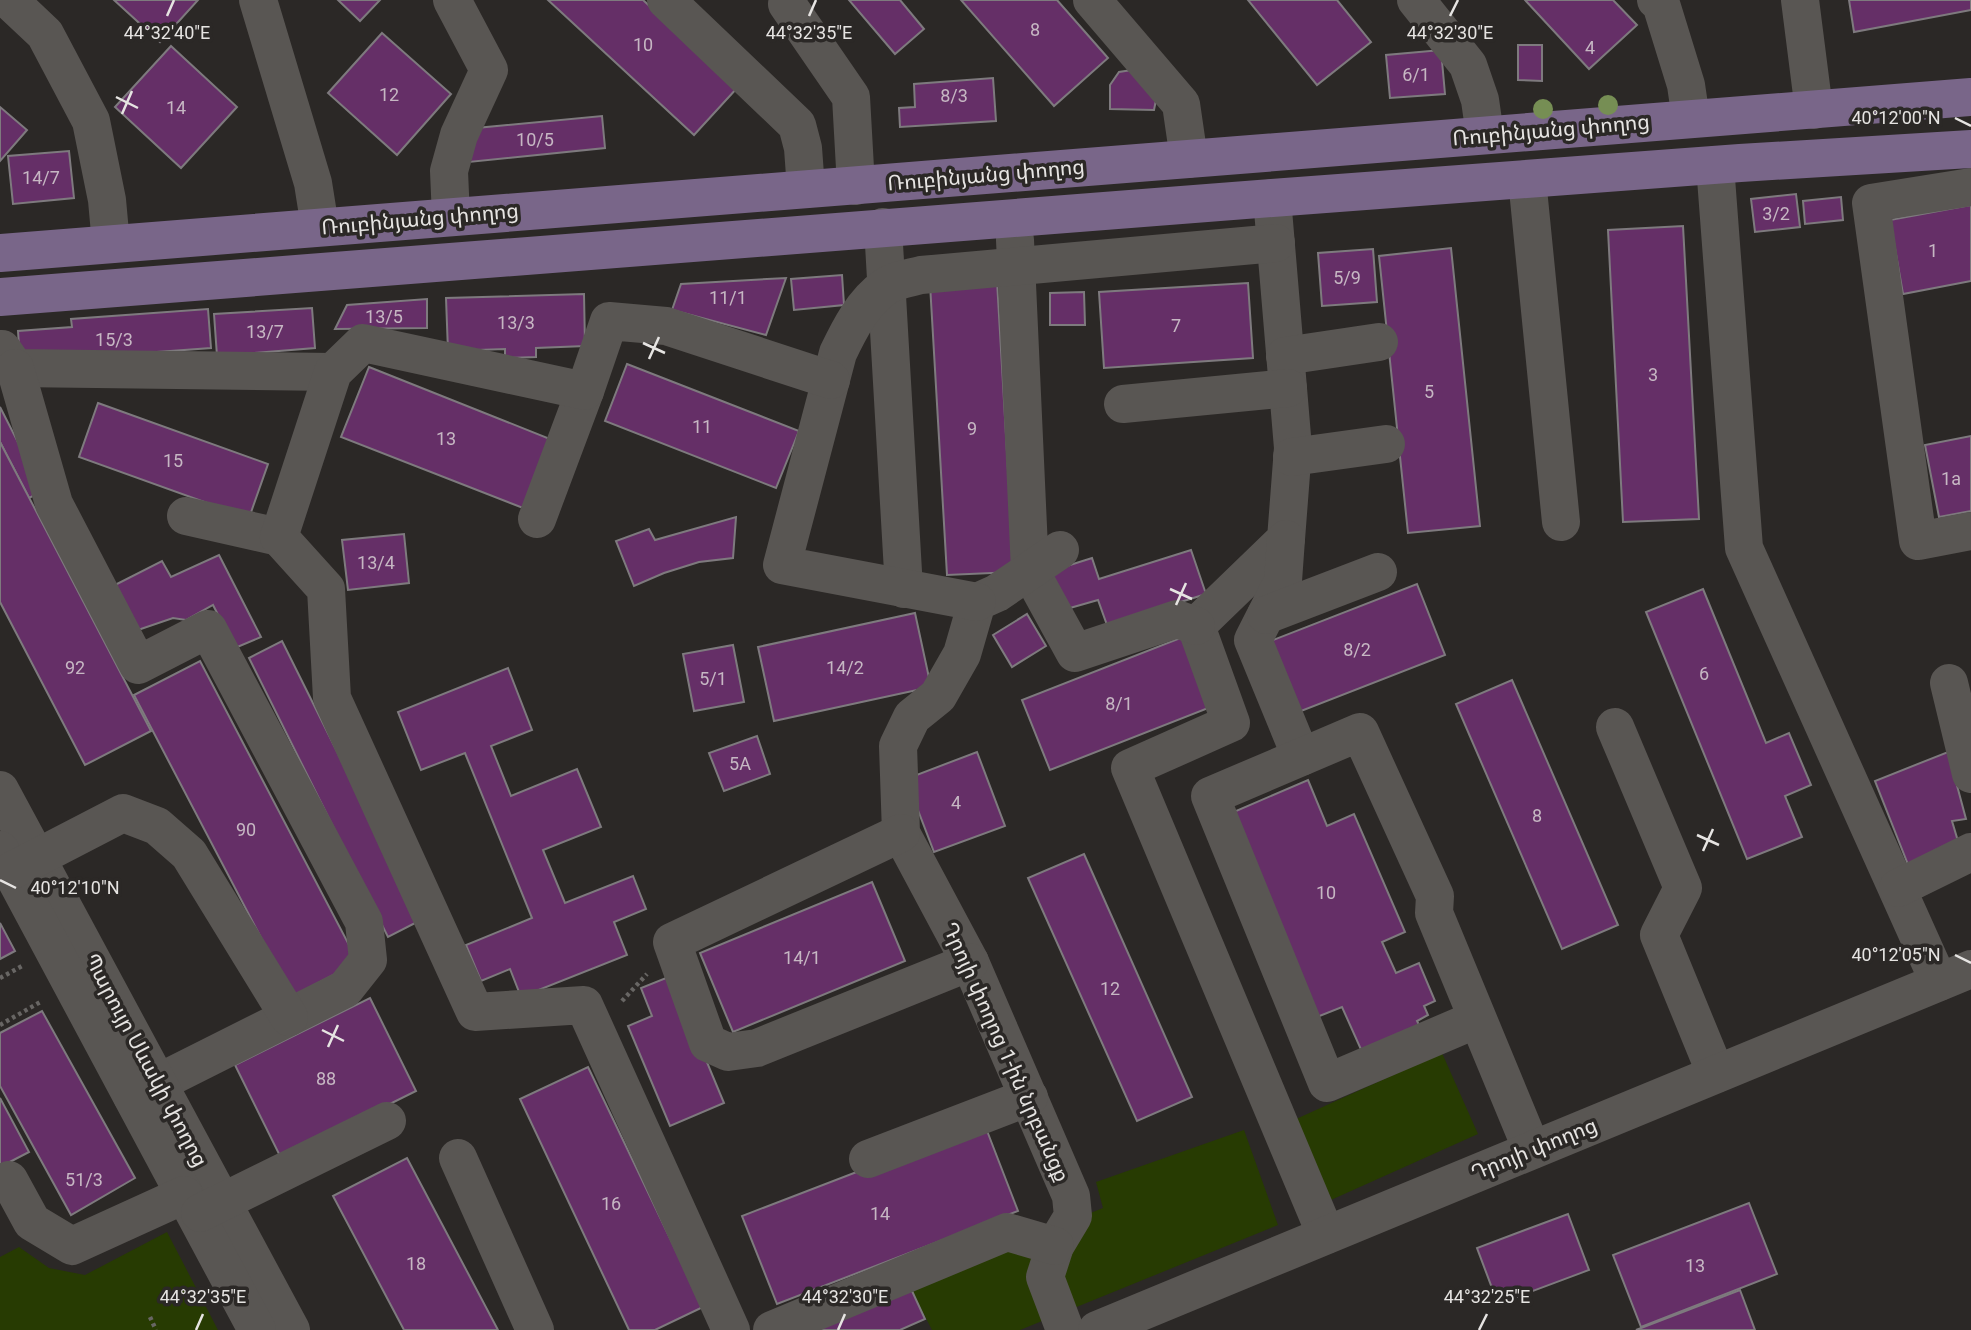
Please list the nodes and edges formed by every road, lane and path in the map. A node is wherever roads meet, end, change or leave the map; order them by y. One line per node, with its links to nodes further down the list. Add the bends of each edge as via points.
1 (9, 0): 27 (street, via 45,34 91,121)
2 (258, 0): 24 (street, via 313,183)
3 (452, 0): 22 (street, via 489,70 459,135 449,171)
4 (666, 0): 20 (street, via 797,125)
5 (1092, 0): 15 (street, via 1181,104)
6 (1416, 0): 13 (street, via 1468,65)
7 (1656, 0): 12 (street, via 1686,85)
8 (1800, 0): 11 (street)
9 (787, 4): 18 (street, via 851,97)
10 (1971, 97): 11 (main road, Ռուբինյանց փողոց)
11 (1814, 110): 12 (main road, Ռուբինյանց փողոց)
12 (1691, 119): 13 (main road, Ռուբինյանց փողոց)
13 (1485, 135): 15 (main road, Ռուբինյանց փողոց)
14 (1971, 149): 16 (main road, Ռուբինյանց փողոց)
15 (1189, 159): 18 (main road, Ռուբինյանց փողոց)
16 (1715, 165): 17 (main road, Ռուբինյանց փողոց); 61 (street, via 1744,548)
17 (1527, 179): 21 (main road, Ռուբինյանց փողոց); 43 (street)
18 (856, 186): 20 (main road, Ռուբինյանց փողոց)
19 (1971, 187): 44 (street, via 1871,203 1918,541)
20 (806, 189): 22 (main road, Ռուբինյանց փողոց)
21 (1272, 198): 23 (main road, Ռուբինյանց փողոց); 26 (street)
22 (451, 217): 24 (main road, Ռուբինյանց փողոց)
23 (1015, 217): 25 (main road, Ռուբինյանց փողոց); 29 (street)
24 (320, 227): 27 (main road, Ռուբինյանց փողոց)
25 (883, 227): 30 (street); 31 (main road, Ռուբինյանց փողոց)
26 (1276, 243): 29 (street); 35 (street)
27 (111, 244): 28 (main road, Ռուբինյանց փողոց)
28 (0, 253)
29 (1017, 265): 30 (street, via 922,275); 47 (street)
30 (886, 286): 36 (street, via 849,329); 49 (street)
31 (0, 297)
32 (1379, 342): 35 (street)
33 (8, 357): 34 (street); 68 (street, via 54,504 138,664 208,629 364,922 368,960 345,989)
34 (333, 372): 37 (street, via 363,344); 45 (street)
35 (1287, 372): 38 (street); 40 (street)
36 (831, 380): 37 (street, via 666,326 609,321); 49 (street, via 782,565)
37 (585, 391): 42 (street)
38 (1123, 404)
39 (1386, 444): 40 (street)
40 (1292, 457): 46 (street)
41 (186, 516): 45 (street)
42 (537, 519)
43 (1561, 522)
44 (1971, 531)
45 (278, 537): 71 (street, via 326,589 332,698 475,1013 584,1005)
46 (1286, 539): 51 (street, via 1283,581); 52 (street)
47 (1045, 561): 50 (street); 52 (street, via 1075,653 1177,619)
48 (1378, 572): 51 (street)
49 (904, 589): 50 (street)
50 (977, 602): 58 (street, Դրոյի փողոց 1-ին նրբանցք, via 962,654 938,696 912,717 898,746)
51 (1266, 615): 55 (street, via 1253,640)
52 (1196, 626): 81 (street, via 1231,723 1130,768)
53 (1949, 683): 56 (street)
54 (1615, 727): 72 (street, via 1683,888 1659,934)
55 (1301, 757): 69 (street, via 1360,732 1435,896 1434,913); 69 (street, via 1210,796 1327,1083)
56 (1971, 774)
57 (0, 790): 60 (street, Պարույր Սևակի փողոց)
58 (901, 833): 62 (street); 64 (street, Դրոյի փողոց 1-ին նրբանցք)
59 (1971, 852): 61 (street)
60 (16, 860): 68 (street, via 123,813 157,826 189,854); 73 (street, Պարույր Սևակի փողոց)
61 (1898, 888): 65 (street)
62 (672, 942): 64 (street, via 708,1043 728,1052 757,1048); 71 (path, via 605,1023)
63 (30, 961): 66 (path)
64 (970, 962): 74 (street, Դրոյի փողոց 1-ին նրբանցք)
65 (1955, 976): 72 (street, Դրոյի փողոց)
66 (0, 978)
67 (49, 998): 70 (path)
68 (289, 1017): 73 (street)
69 (1478, 1019): 76 (street)
70 (0, 1025)
71 (595, 1028): 88 (street)
72 (1716, 1074): 76 (street, Դրոյի փողոց)
73 (145, 1090): 80 (street, Պարույր Սևակի փողոց)
74 (1029, 1097): 78 (street); 82 (street, Դրոյի փողոց 1-ին նրբանցք, via 1072,1196 1073,1216)
75 (387, 1121): 80 (street)
76 (1532, 1150): 81 (street, Դրոյի փողոց)
77 (458, 1158): 87 (street)
78 (868, 1159)
79 (9, 1192): 80 (street, via 32,1222 72,1246 167,1205)
80 (201, 1204): 85 (street, Պարույր Սևակի փողոց); 86 (street, Պարույր Սևակի փողոց)
81 (1326, 1235): 91 (street, Դրոյի փողոց)
82 (1055, 1246): 89 (street, via 1007,1232); 90 (street, Դրոյի փողոց 1-ին նրբանցք, via 1045,1277)
83 (150, 1317): 84 (path)
84 (156, 1330)
85 (257, 1330)
86 (291, 1330)
87 (535, 1330)
88 (731, 1330)
89 (772, 1330)
90 (1065, 1330)
91 (1097, 1330)

